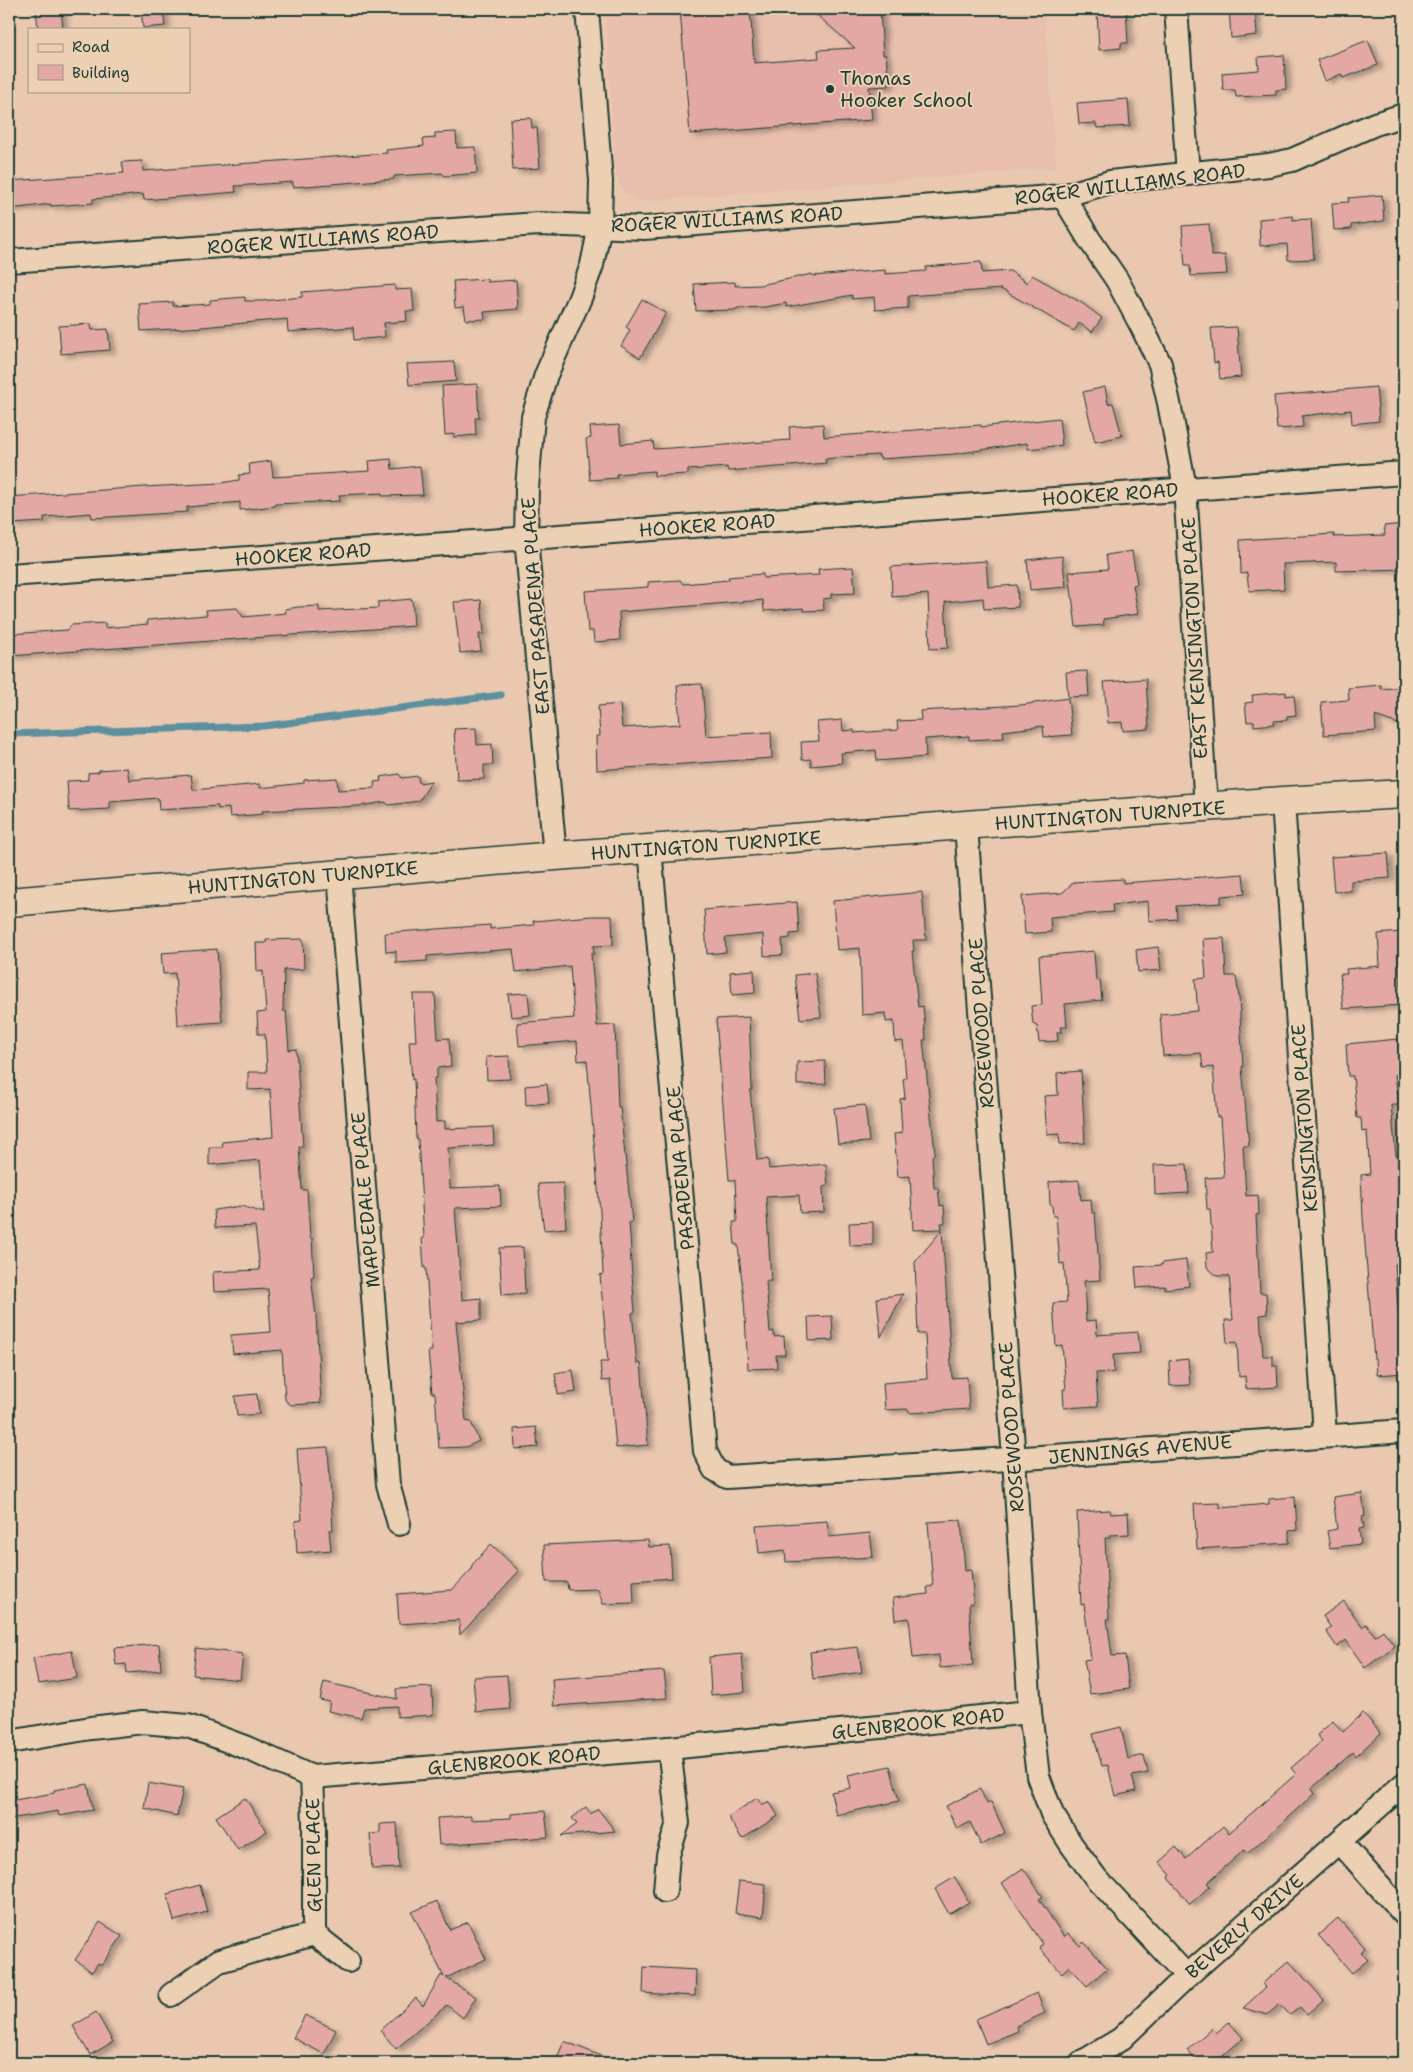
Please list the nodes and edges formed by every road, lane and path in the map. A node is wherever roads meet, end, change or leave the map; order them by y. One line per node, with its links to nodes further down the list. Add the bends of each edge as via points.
1 (586, 9): 6 (street, EAST PASADENA PLACE, via 601,182)
2 (1176, 9): 4 (street)
3 (1404, 115): 4 (street, ROGER WILLIAMS ROAD, via 1292,160)
4 (1188, 174): 5 (street, ROGER WILLIAMS ROAD, via 1110,182)
5 (1063, 196): 6 (street, ROGER WILLIAMS ROAD, via 644,228); 9 (street, EAST KENSINGTON PLACE, via 1117,280 1160,364)
6 (600, 226): 7 (street, ROGER WILLIAMS ROAD, via 539,224); 10 (street, EAST PASADENA PLACE, via 592,265 546,375 533,417)
7 (9, 261)
8 (1404, 472): 9 (street, HOOKER ROAD)
9 (1185, 488): 10 (street, HOOKER ROAD); 14 (street, EAST KENSINGTON PLACE)
10 (526, 538): 11 (street, HOOKER ROAD); 17 (street, EAST PASADENA PLACE)
11 (9, 575)
12 (1404, 794): 13 (main road, HUNTINGTON TURNPIKE)
13 (1283, 801): 14 (main road, HUNTINGTON TURNPIKE); 21 (street, KENSINGTON PLACE)
14 (1206, 808): 15 (main road, HUNTINGTON TURNPIKE)
15 (966, 826): 16 (main road, HUNTINGTON TURNPIKE); 22 (street, ROSEWOOD PLACE)
16 (650, 849): 17 (main road, HUNTINGTON TURNPIKE); 23 (street, PASADENA PLACE, via 706,1451 714,1469)
17 (555, 856): 18 (main road, HUNTINGTON TURNPIKE)
18 (339, 874): 19 (main road, HUNTINGTON TURNPIKE); 24 (street, MAPLEDALE PLACE, via 388,1484)
19 (9, 902)
20 (1404, 1431): 21 (street, JENNINGS AVENUE)
21 (1325, 1435): 22 (street, JENNINGS AVENUE)
22 (1014, 1459): 23 (street, JENNINGS AVENUE); 25 (street, ROSEWOOD PLACE)
23 (727, 1477)
24 (399, 1524)
25 (1030, 1712): 27 (street, GLENBROOK ROAD); 35 (street, ROSEWOOD PLACE, via 1038,1776 1052,1814 1096,1878)
26 (9, 1742): 28 (street, GLENBROOK ROAD, via 143,1722 188,1726)
27 (669, 1748): 28 (street, GLENBROOK ROAD); 31 (street, via 678,1823 668,1856)
28 (312, 1777): 33 (street, GLEN PLACE)
29 (1404, 1784): 30 (street, BEVERLY DRIVE)
30 (1340, 1842): 32 (street); 35 (street, BEVERLY DRIVE)
31 (665, 1891)
32 (1404, 1914)
33 (314, 1934): 34 (street, GLEN PLACE); 36 (street, GLEN PLACE, via 219,1961)
34 (348, 1961)
35 (1187, 1976): 37 (street, BEVERLY DRIVE, via 1121,2039)
36 (171, 1995)
37 (1081, 2063)

